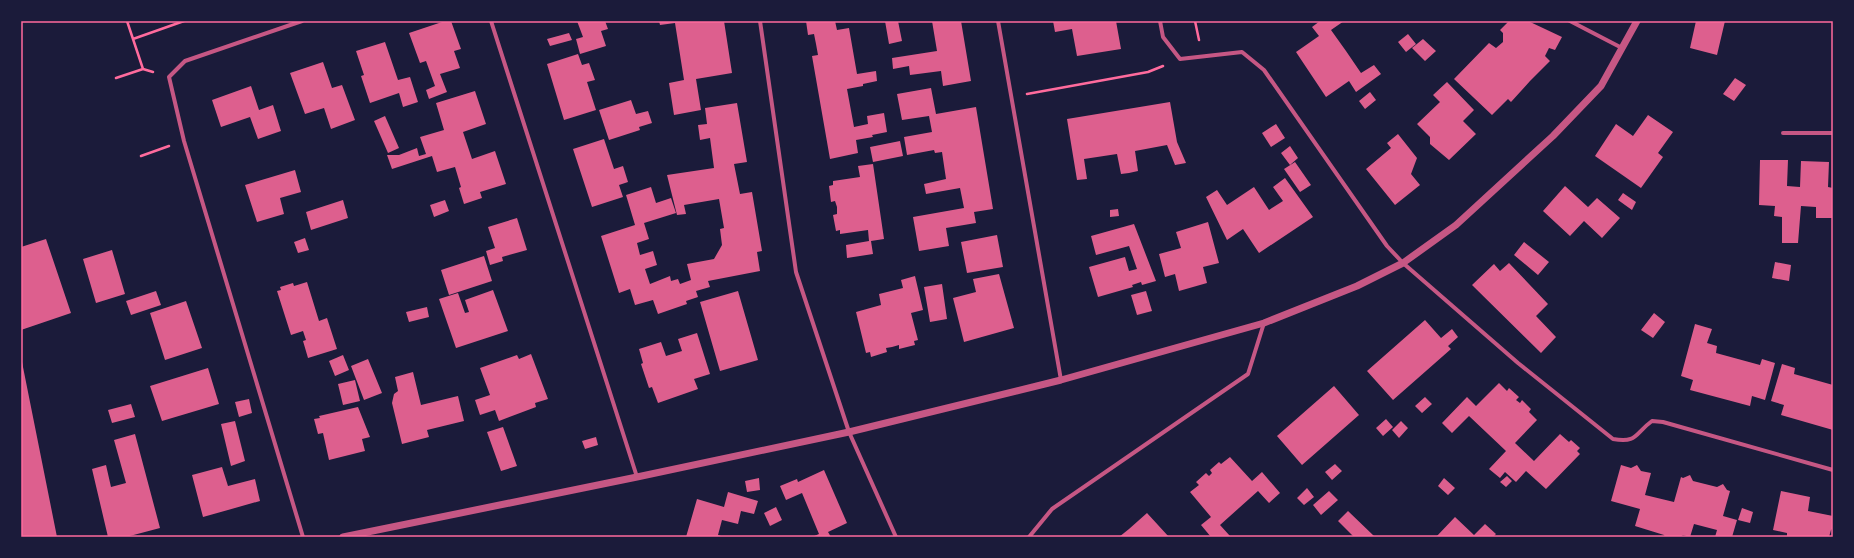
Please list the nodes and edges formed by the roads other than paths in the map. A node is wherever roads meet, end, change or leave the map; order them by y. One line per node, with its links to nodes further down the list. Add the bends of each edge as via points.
1 (302, 21): 17 (street, via 185,61 169,77 184,141)
2 (491, 21): 16 (street)
3 (760, 21): 14 (street, via 796,272)
4 (998, 21): 13 (street)
5 (1160, 21): 11 (street, via 1163,38 1180,59 1242,52 1264,70 1387,246)
6 (1570, 21): 8 (street)
7 (1637, 21): 8 (street)
8 (1622, 48): 11 (street, via 1601,86 1553,136 1456,225)
9 (1833, 132): 10 (street)
10 (1783, 133)
11 (1403, 263): 12 (street, via 1357,286); 15 (street, via 1513,359 1613,439 1626,441 1635,437 1652,421 1663,422)
12 (1264, 323): 13 (street); 20 (street, via 1248,374 1052,509)
13 (1061, 380): 14 (street)
14 (849, 432): 16 (street); 19 (street)
15 (1833, 470)
16 (637, 477): 18 (street)
17 (303, 537)
18 (343, 537)
19 (896, 537)
20 (1029, 537)

